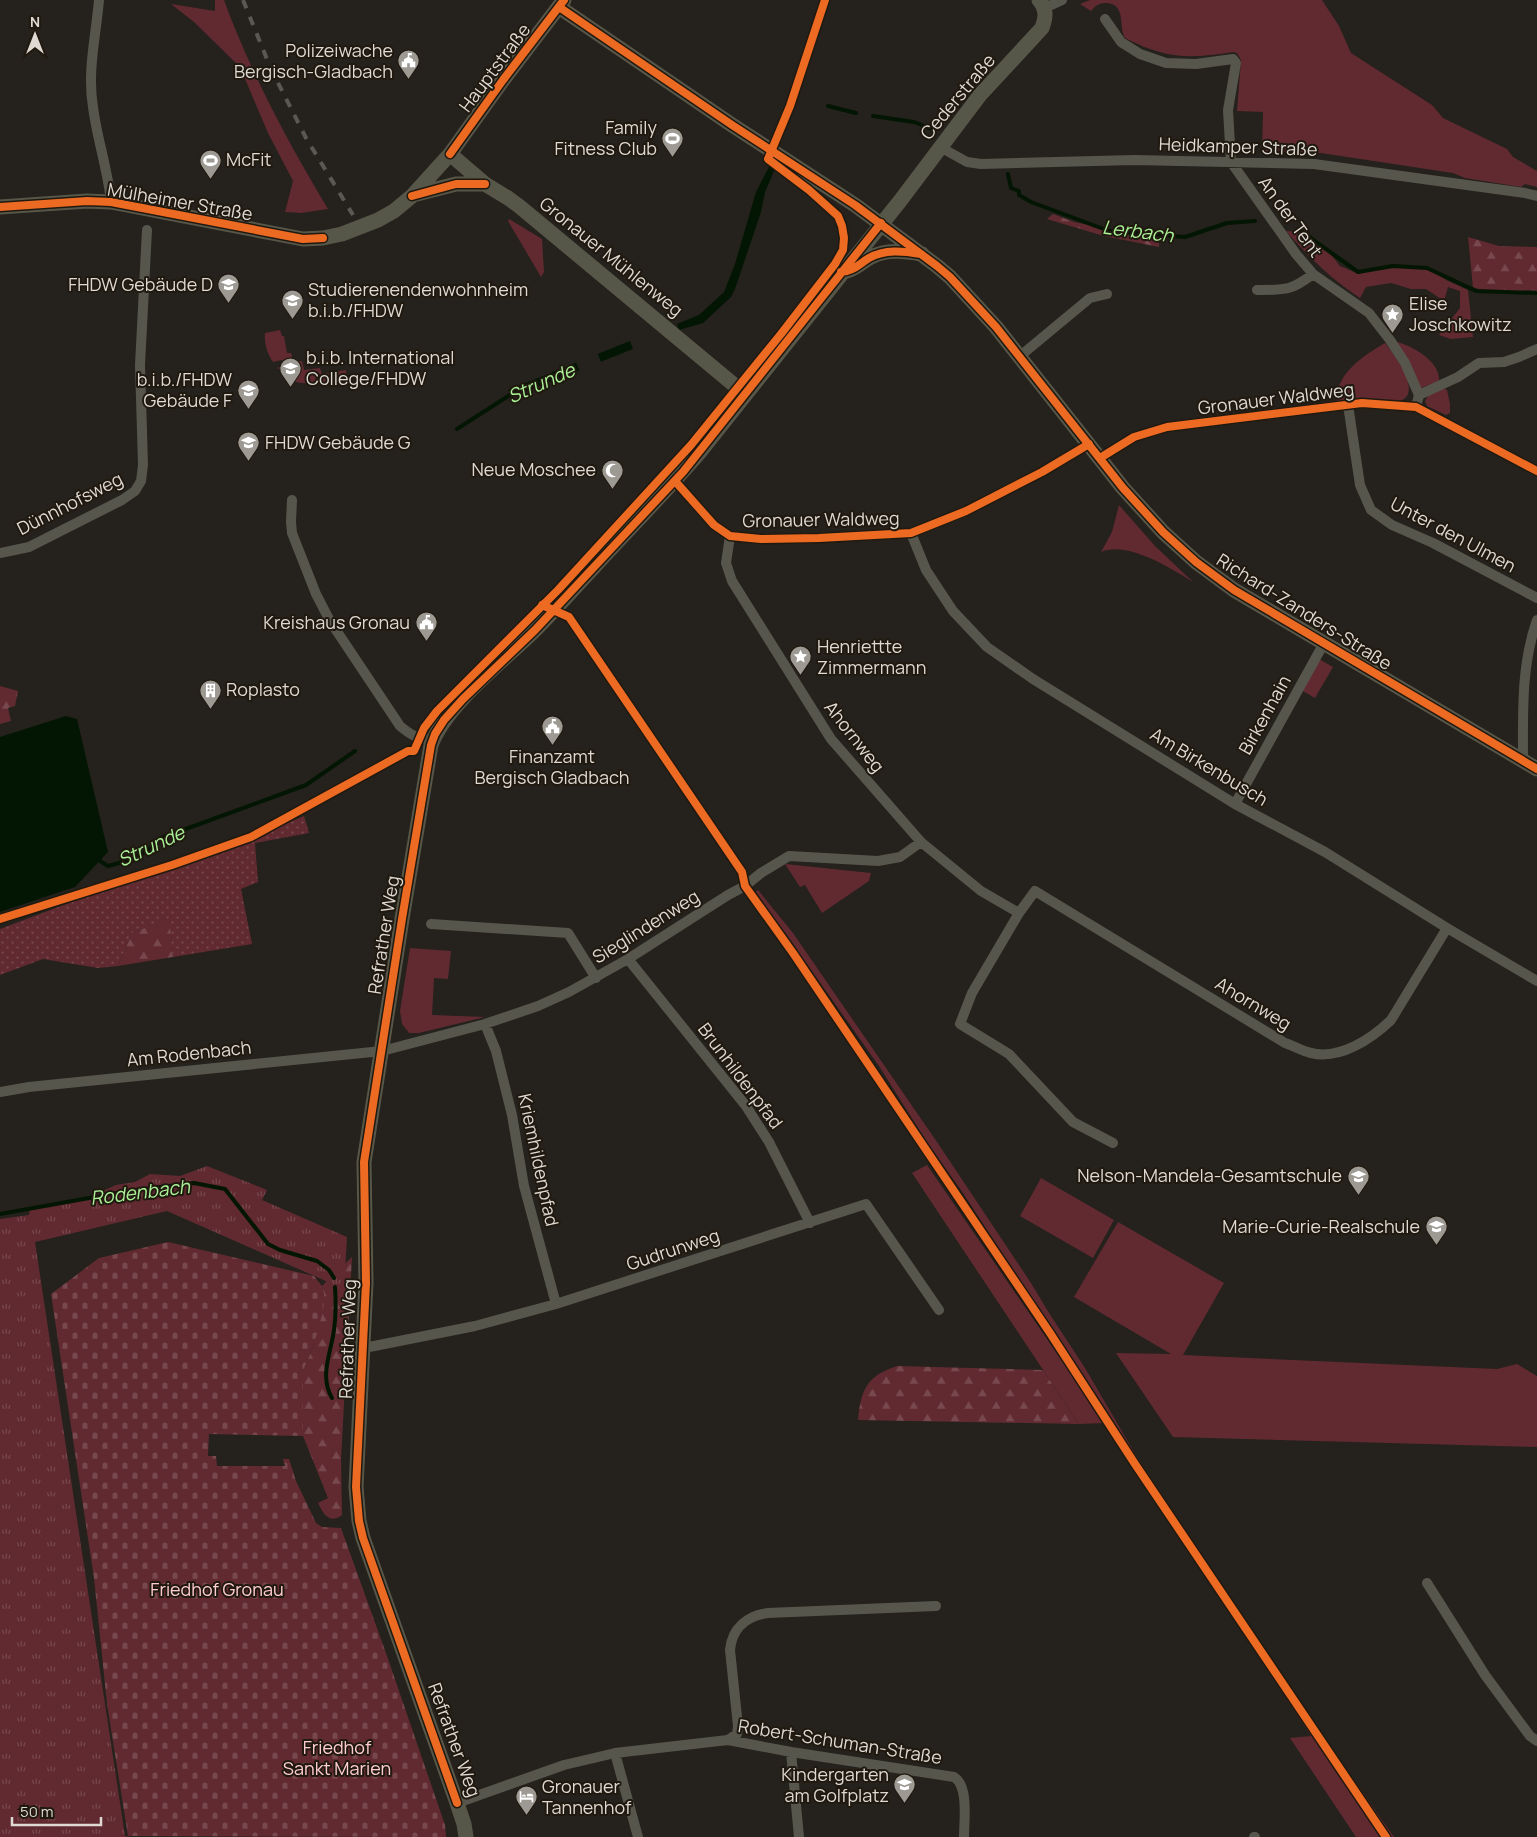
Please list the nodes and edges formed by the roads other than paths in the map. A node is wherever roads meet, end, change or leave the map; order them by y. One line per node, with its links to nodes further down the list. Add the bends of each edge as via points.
1 (99, 0): 12 (street, via 92,97)
2 (1062, 0): 4 (street, Cederstraße)
3 (562, 4): 7 (main road, Hauptstraße); 15 (main road, Richard-Zanders-Straße, via 732,125)
4 (1042, 4): 6 (main road, Cederstraße, via 1046,18 1042,28 980,95)
5 (1105, 19): 8 (street, via 1120,42 1140,54 1166,63 1196,64 1233,59 1236,63 1228,110)
6 (940, 147): 8 (street, Heidkamper Straße, via 967,162 981,164 1134,160); 15 (main road, Cederstraße)
7 (450, 154): 9 (main road, Gronauer Mühlenweg); 10 (main road, Hauptstraße)
8 (1231, 162): 11 (street, Heidkamper Straße, via 1314,164); 19 (street, An der Tent)
9 (485, 184): 10 (main road, via 456,184); 24 (main road, Gronauer Mühlenweg, via 519,206)
10 (412, 196): 14 (main road, Hauptstraße)
11 (1537, 196)
12 (111, 202): 13 (main road, Mülheimer Straße); 14 (main road, Mülheimer Straße, via 303,239 342,234)
13 (0, 208)
14 (378, 220)
15 (881, 223): 17 (main road, Richard-Zanders-Straße); 18 (main road, Refrather Weg)
16 (147, 230): 35 (street, Dünnhofsweg, via 140,365 141,481 135,491 122,500 29,547)
17 (923, 254): 18 (main road, via 887,252 869,258 855,269); 23 (main road, Richard-Zanders-Straße, via 963,291)
18 (841, 272): 24 (main road, Refrather Weg)
19 (1313, 274): 20 (street, An der Tent, via 1297,286); 25 (street, An der Tent, via 1369,313 1405,363)
20 (1257, 290)
21 (1107, 294): 23 (street, via 1090,298)
22 (1537, 348): 25 (street, via 1504,362 1479,363 1458,378)
23 (1019, 357): 28 (main road, Richard-Zanders-Straße)
24 (745, 394): 31 (main road, Refrather Weg)
25 (1419, 396): 27 (street)
26 (1348, 405): 27 (street, Gronauer Waldweg); 29 (street, Gronauer Waldweg, via 1167,427 1134,437); 36 (street, Unter den Ulmen, via 1360,485 1371,510 1392,525)
27 (1416, 407): 30 (street, Gronauer Waldweg)
28 (1089, 444): 29 (main road, Richard-Zanders-Straße); 33 (street, Gronauer Waldweg, via 966,511)
29 (1100, 458): 38 (main road, Richard-Zanders-Straße, via 1163,532 1196,562 1234,590)
30 (1537, 471)
31 (675, 481): 34 (street, Gronauer Waldweg, via 714,525); 39 (main road, Refrather Weg, via 535,630 463,699 444,720)
32 (292, 500): 39 (street, via 292,533 330,621 400,726 419,739)
33 (911, 533): 34 (street, Gronauer Waldweg, via 819,538); 42 (street, Am Birkenbusch, via 926,570 953,611 987,647)
34 (730, 536): 43 (street, Ahornweg, via 726,563 732,581 831,739)
35 (0, 553)
36 (1537, 598)
37 (1537, 620): 40 (street, via 1529,642 1525,672)
38 (1324, 643): 40 (main road, Richard-Zanders-Straße); 42 (street, Birkenhain)
39 (433, 739): 51 (main road, Refrather Weg)
40 (1523, 760): 41 (main road, Richard-Zanders-Straße)
41 (1537, 769)
42 (1235, 804): 46 (street, Am Birkenbusch, via 1325,852)
43 (921, 842): 44 (street, Ahornweg, via 981,891); 47 (street, Sieglindenweg, via 900,856 878,860 788,856)
44 (1019, 913): 46 (street, Ahornweg, via 1036,892 1285,1043 1312,1053 1351,1048 1381,1030 1391,1020); 53 (street, Ahornweg, via 972,993 960,1024 1008,1054 1073,1122)
45 (431, 924): 48 (street, via 568,933)
46 (1447, 928): 49 (street, Am Birkenbusch)
47 (628, 958): 48 (street, Sieglindenweg); 54 (street, Brunhildenpfad, via 746,1106 770,1142)
48 (596, 978): 50 (street, Sieglindenweg, via 538,1006)
49 (1537, 980)
50 (485, 1024): 51 (street, Sieglindenweg); 55 (street, Kriemhildenpfad, via 496,1051 512,1115 524,1186)
51 (382, 1051): 52 (street, Am Rodenbach); 57 (main road, Refrather Weg, via 364,1162)
52 (0, 1092)
53 (1113, 1143)
54 (810, 1223): 55 (street, Gudrunweg); 56 (street, Gudrunweg, via 866,1204)
55 (556, 1304): 57 (street, Gudrunweg, via 474,1326)
56 (939, 1310)
57 (364, 1348): 64 (main road, Refrather Weg, via 356,1487 360,1527)
58 (1428, 1583): 61 (street, via 1484,1675)
59 (936, 1606): 60 (street, via 768,1613 747,1620 734,1632 731,1641 738,1726 737,1734)
60 (728, 1740): 62 (street, Robert-Schuman-Straße); 63 (street, Robert-Schuman-Straße)
61 (1537, 1742)
62 (791, 1752): 67 (street); 68 (street, Robert-Schuman-Straße, via 954,1777 962,1788)
63 (615, 1753): 64 (street, Robert-Schuman-Straße, via 564,1765); 66 (street)
64 (457, 1803): 65 (main road, Refrather Weg)
65 (466, 1837)
66 (638, 1837)
67 (799, 1837)
68 (964, 1837)

